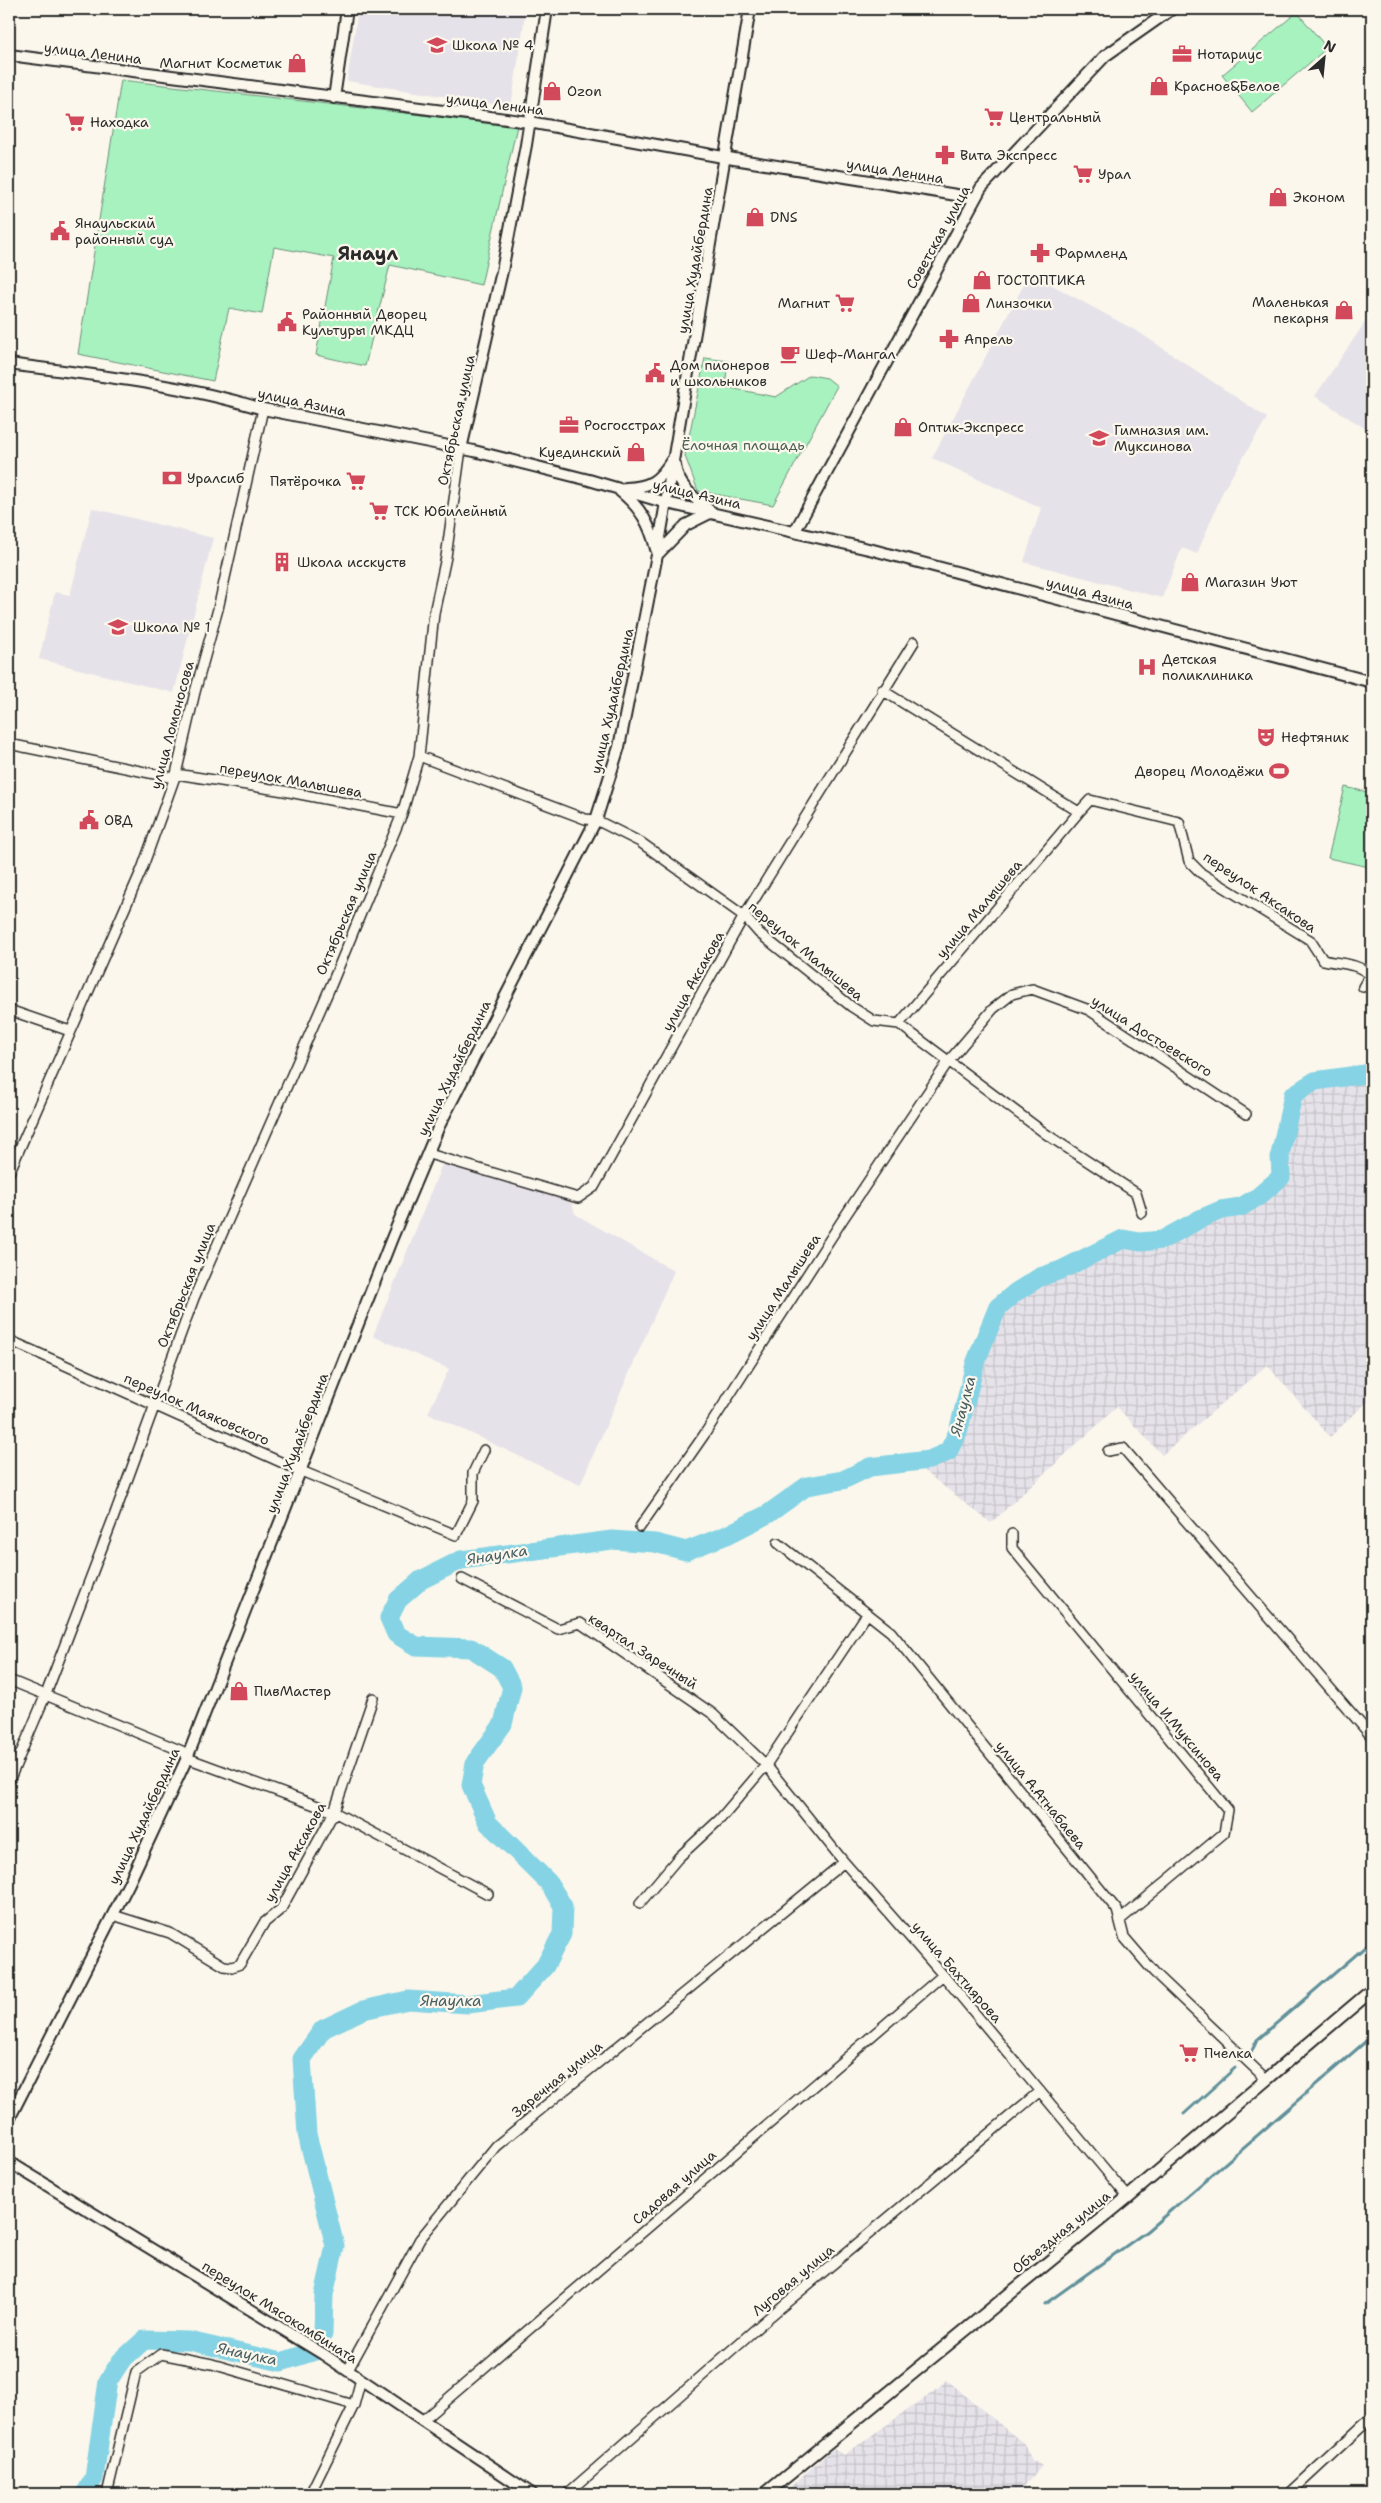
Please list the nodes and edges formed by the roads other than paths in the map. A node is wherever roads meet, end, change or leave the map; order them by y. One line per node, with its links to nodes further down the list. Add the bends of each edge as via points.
1 (347, 9): 6 (street)
2 (547, 9): 7 (street, Октябрьская улица)
3 (750, 9): 8 (street, улица Худайбердина)
4 (1172, 9): 9 (street, Советская улица, via 1105,56 1022,142)
5 (9, 56): 6 (street, улица Ленина)
6 (334, 98): 7 (street, улица Ленина)
7 (529, 122): 8 (street, улица Ленина); 12 (street, Октябрьская улица, via 502,271)
8 (726, 157): 9 (street, улица Ленина); 13 (street, улица Худайбердина)
9 (975, 198): 17 (street, Советская улица)
10 (9, 364): 11 (street, улица Азина, via 136,382)
11 (264, 409): 12 (street, улица Азина); 24 (street, улица Ломоносова)
12 (461, 449): 14 (street, улица Азина); 23 (street, Октябрьская улица, via 446,557 434,613)
13 (675, 455): 14 (street, via 665,470 644,487); 15 (street, улица Худайбердина); 16 (street, via 676,472 682,482 690,494)
14 (616, 488): 15 (street, улица Азина); 18 (street, via 644,515)
15 (667, 503): 16 (street, улица Азина); 18 (street, улица Худайбердина)
16 (712, 512): 17 (street, улица Азина); 18 (street, via 686,525)
17 (795, 531): 20 (street, улица Азина)
18 (657, 555): 27 (street, улица Худайбердина, via 619,747)
19 (914, 642): 21 (street, улица Аксакова)
20 (1372, 682)
21 (882, 690): 25 (street); 28 (street, улица Аксакова)
22 (9, 744): 24 (street, переулок Малышева)
23 (419, 756): 26 (street, Октябрьская улица); 27 (street, переулок Малышева, via 585,819)
24 (175, 776): 26 (street, переулок Малышева, via 284,791); 32 (street, улица Ломоносова, via 142,869)
25 (1079, 812): 29 (street, переулок Аксакова, via 1090,800 1179,822 1189,861 1200,873 1310,940 1322,960 1344,962 1364,970 1370,975); 31 (street, улица Малышева)
26 (402, 814): 39 (street, Октябрьская улица, via 194,1298)
27 (596, 820): 28 (street, переулок Малышева, via 640,842); 35 (street, улица Худайбердина, via 439,1126)
28 (744, 916): 31 (street, переулок Малышева, via 759,933 852,1008 874,1021); 35 (street, улица Аксакова, via 594,1187 578,1198)
29 (1363, 987)
30 (9, 1010): 32 (street)
31 (899, 1024): 33 (street)
32 (70, 1031): 36 (street, улица Ломоносова)
33 (948, 1062): 34 (street, улица Достоевского, via 993,1008 1012,994 1032,990 1089,1010); 37 (street, via 1046,1134 1136,1193); 43 (street, улица Малышева, via 704,1435)
34 (1246, 1114)
35 (429, 1154): 42 (street, улица Худайбердина, via 392,1238)
36 (9, 1173)
37 (1142, 1213)
38 (9, 1340): 39 (street, переулок Маяковского)
39 (154, 1404): 42 (street, переулок Маяковского); 49 (street, Октябрьская улица)
40 (484, 1450): 42 (street, переулок Маяковского, via 473,1473 473,1500 456,1535)
41 (1108, 1451): 51 (street, via 1123,1448)
42 (302, 1471): 52 (street, улица Худайбердина)
43 (640, 1527)
44 (1012, 1534): 60 (street, улица И.Муксинова, via 1012,1548 1228,1810 1224,1833)
45 (778, 1542): 47 (street, улица А.Атнабаева)
46 (462, 1579): 53 (street, квартал Заречный, via 558,1629 580,1623 713,1714)
47 (867, 1614): 53 (street); 60 (street, улица А.Атнабаева, via 890,1632 1117,1910)
48 (9, 1680): 49 (street)
49 (46, 1694): 52 (street, via 182,1752); 54 (street, Октябрьская улица)
50 (373, 1698): 55 (street, улица Аксакова)
51 (1372, 1737)
52 (187, 1758): 55 (street); 59 (street, улица Худайбердина)
53 (766, 1765): 56 (street, улица Бахтиярова); 58 (street)
54 (9, 1781)
55 (334, 1812): 57 (street); 59 (street, улица Аксакова, via 281,1909 264,1923 240,1964 224,1966 170,1933)
56 (844, 1862): 61 (street, улица Бахтиярова); 68 (street, Заречная улица, via 496,2146 420,2240)
57 (488, 1894)
58 (640, 1903)
59 (113, 1915): 65 (street, улица Худайбердина)
60 (1120, 1920): 63 (street, улица А.Атнабаева, via 1124,1937 1154,1972)
61 (943, 1975): 64 (street, улица Бахтиярова); 72 (street, Садовая улица)
62 (1372, 1990): 63 (main road, Объездная улица)
63 (1266, 2078): 67 (main road, Объездная улица)
64 (1040, 2091): 67 (street, улица Бахтиярова); 76 (street, Луговая улица)
65 (9, 2119)
66 (9, 2162): 68 (street, переулок Мясокомбината)
67 (1128, 2196): 77 (main road, Объездная улица)
68 (348, 2370): 69 (street, переулок Мясокомбината)
69 (361, 2379): 70 (street); 72 (street, переулок Мясокомбината)
70 (354, 2405): 73 (street, via 212,2364 161,2354 136,2372); 74 (street)
71 (1372, 2417): 78 (street)
72 (423, 2420): 75 (street, переулок Мясокомбината)
73 (107, 2494)
74 (310, 2494)
75 (532, 2494)
76 (566, 2494)
77 (766, 2494)
78 (1288, 2494)

